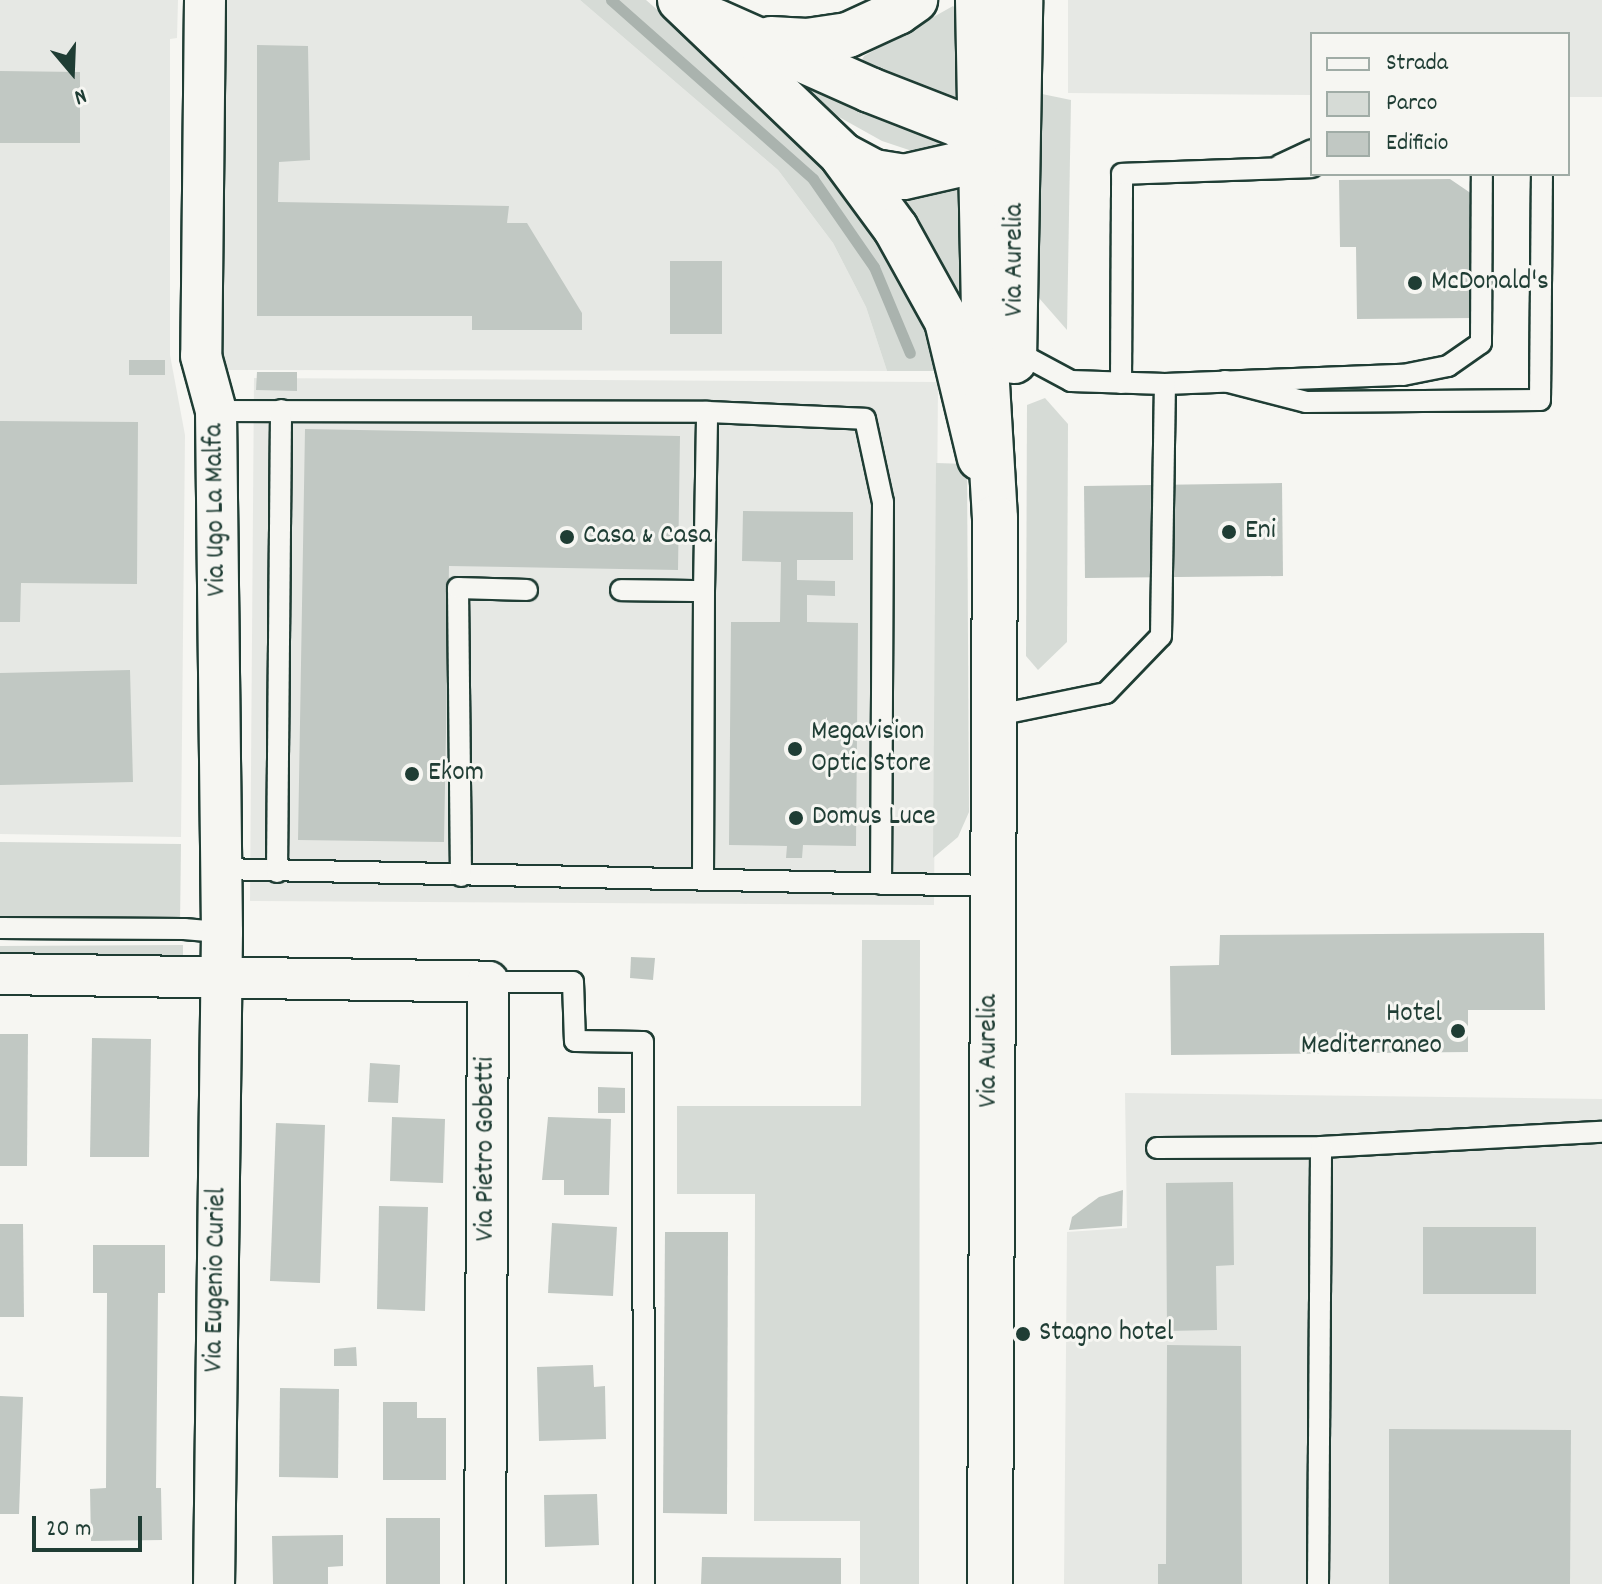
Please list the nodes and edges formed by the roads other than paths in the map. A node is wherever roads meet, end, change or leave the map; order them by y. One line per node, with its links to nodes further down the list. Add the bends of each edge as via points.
1 (205, 0): 21 (street, Via Ugo La Malfa, via 201,356)
2 (915, 0): 6 (main road, via 872,26 828,40)
3 (978, 0): 8 (main road, Via Aurelia)
4 (1020, 0): 7 (main road, Via Aurelia)
5 (687, 6): 6 (main road); 10 (main road)
6 (746, 34): 8 (main road, via 960,125)
7 (1018, 94): 8 (main road); 15 (main road, Via Aurelia)
8 (982, 145): 10 (main road, via 965,163 904,177 874,172); 15 (main road, via 1002,173); 23 (main road, Via Aurelia, via 985,350)
9 (1310, 151): 12 (lane)
10 (842, 155): 23 (main road, via 896,229 947,321)
11 (1310, 167): 12 (lane)
12 (1273, 169): 18 (lane, via 1122,174)
13 (1482, 176): 17 (lane, via 1481,343 1448,366 1403,375)
14 (1542, 176): 17 (lane, via 1540,400 1306,402)
15 (1016, 222): 16 (main road, Via Aurelia)
16 (1015, 351): 18 (lane, via 1071,381); 23 (main road, Via Aurelia)
17 (1225, 381): 19 (lane)
18 (1121, 383): 19 (lane)
19 (1165, 384): 27 (lane, via 1161,636 1106,693)
20 (281, 410): 21 (lane); 22 (lane); 29 (lane)
21 (216, 411): 28 (street, Via Ugo La Malfa)
22 (707, 412): 26 (lane); 32 (lane, via 865,419 883,502)
23 (995, 518): 27 (main road, Via Aurelia)
24 (527, 590): 30 (lane, via 458,588)
25 (621, 590): 26 (lane)
26 (704, 591): 31 (lane)
27 (993, 716): 33 (main road, Via Aurelia)
28 (220, 869): 29 (lane); 35 (street, Via Ugo La Malfa)
29 (277, 872): 30 (lane)
30 (461, 876): 31 (lane)
31 (703, 880): 32 (lane)
32 (881, 884): 33 (lane)
33 (991, 886): 45 (main road, Via Aurelia)
34 (0, 928): 35 (lane)
35 (222, 932): 37 (street, Via Ugo La Malfa)
36 (0, 974): 37 (street)
37 (221, 975): 38 (street); 42 (street, Via Eugenio Curiel)
38 (488, 982): 43 (street, Via Pietro Gobetti); 44 (lane, via 573,982 575,1041 643,1042)
39 (1602, 1132): 40 (lane)
40 (1321, 1147): 41 (lane); 46 (lane)
41 (1157, 1148)
42 (214, 1584)
43 (485, 1584)
44 (644, 1584)
45 (990, 1584)
46 (1318, 1584)

